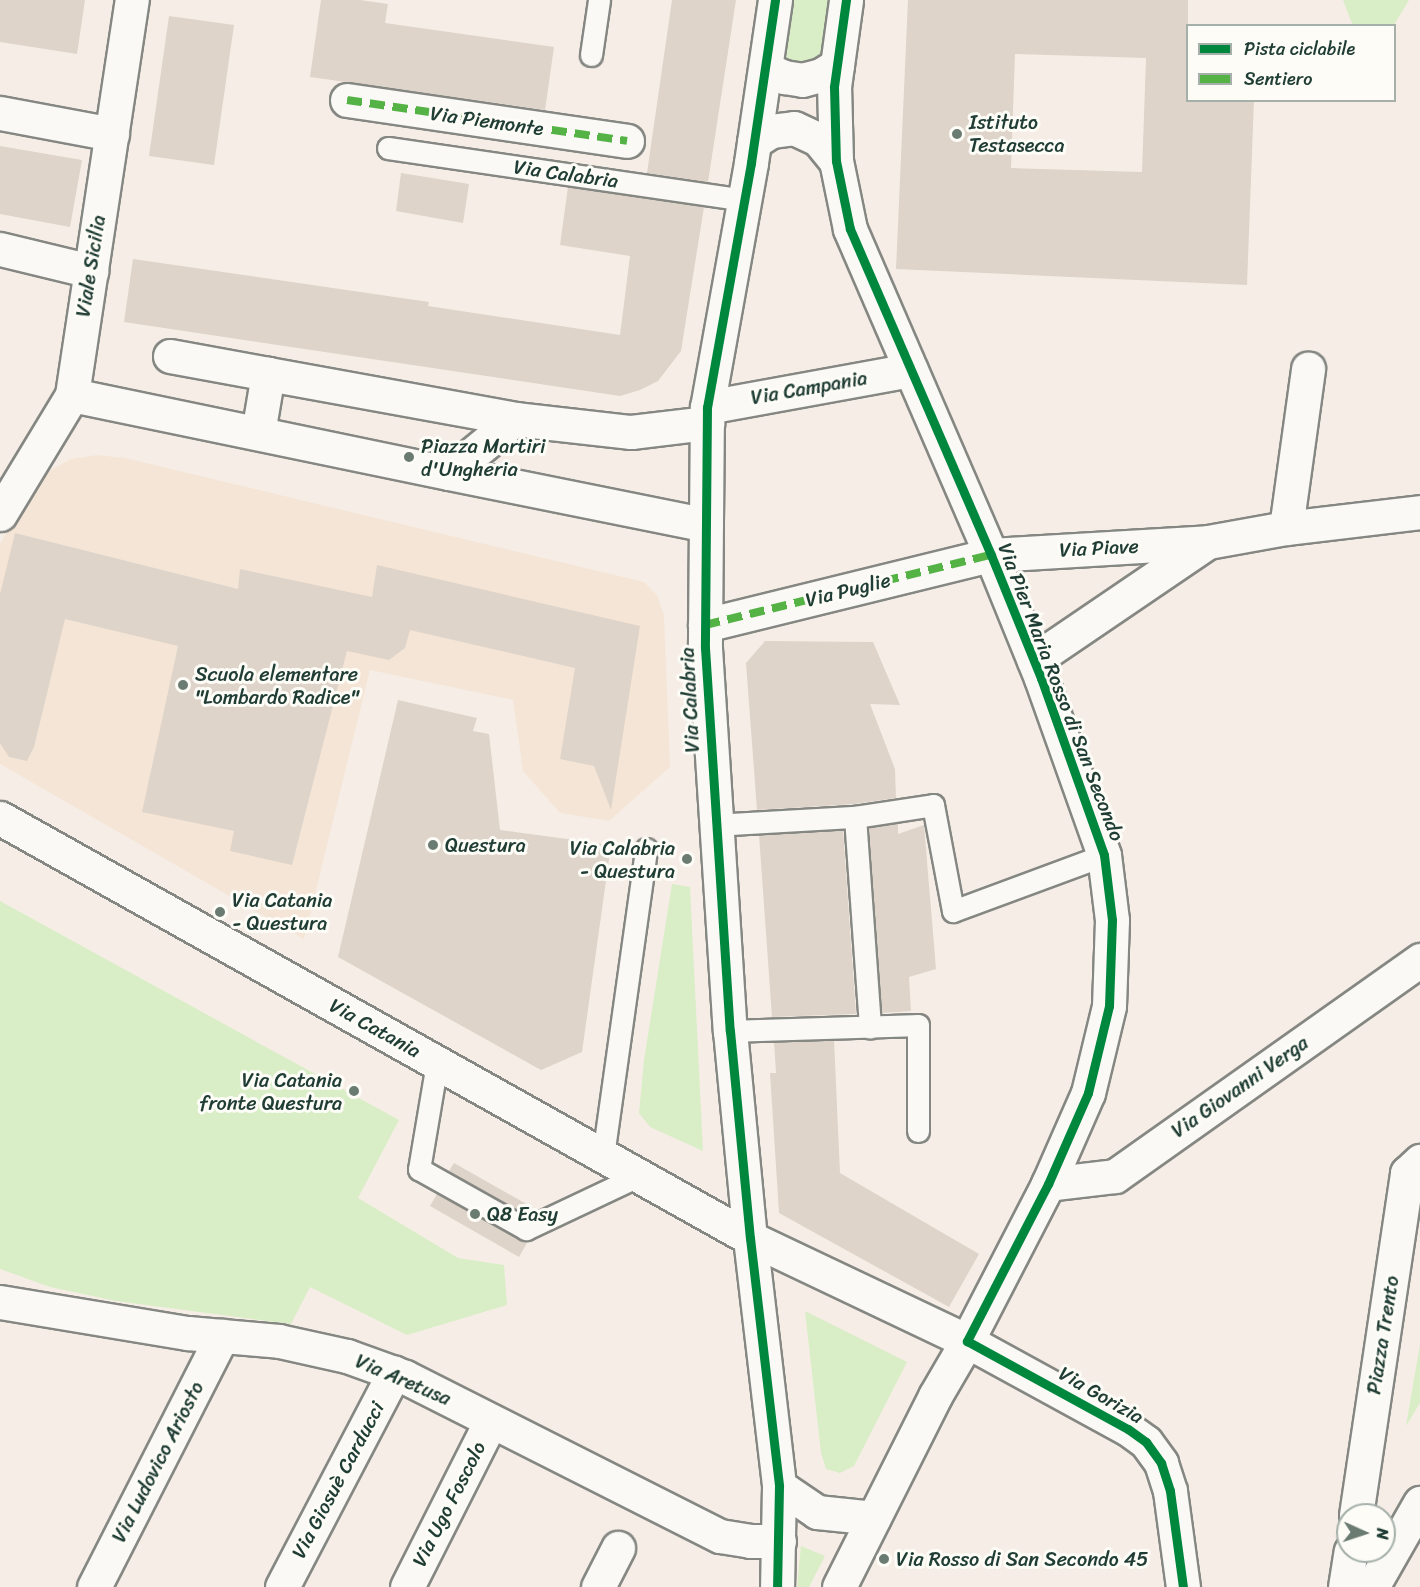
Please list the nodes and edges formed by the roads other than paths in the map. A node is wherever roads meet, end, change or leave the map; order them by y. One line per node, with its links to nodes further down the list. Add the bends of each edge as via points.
1 (132, 0): 10 (street, Viale Sicilia)
2 (599, 0): 5 (lane)
3 (775, 0): 7 (street, Via Calabria)
4 (846, 0): 6 (street, Via Pier Maria Rosso di San Secondo)
5 (591, 55)
6 (837, 65): 7 (street, via 802,80); 14 (street, Via Pier Maria Rosso di San Secondo)
7 (766, 69): 13 (street, Via Calabria)
8 (347, 100): 11 (street, Via Piemonte)
9 (0, 113): 10 (street)
10 (112, 134): 17 (street, Viale Sicilia)
11 (627, 141)
12 (388, 148): 15 (lane, Via Calabria)
13 (753, 152): 14 (street, via 771,131 794,128 818,140); 15 (street, Via Calabria)
14 (836, 161): 20 (street, Via Pier Maria Rosso di San Secondo, via 850,229)
15 (744, 200): 23 (street, Via Calabria)
16 (0, 249): 17 (street)
17 (91, 271): 22 (street, Viale Sicilia)
18 (170, 357): 21 (street)
19 (1308, 369): 30 (street)
20 (911, 370): 23 (street, Via Campania); 32 (street, Via Pier Maria Rosso di San Secondo)
21 (268, 374): 24 (street); 25 (street)
22 (72, 395): 25 (street); 28 (street, Viale Sicilia)
23 (707, 415): 24 (street, via 631,432); 29 (street, Via Calabria)
24 (515, 419): 26 (street)
25 (258, 433): 26 (street)
26 (449, 473): 29 (street)
27 (1420, 512): 30 (street, Via Piave)
28 (0, 514)
29 (706, 525): 33 (street, Via Calabria)
30 (1286, 528): 31 (street, Via Piave)
31 (1208, 542): 32 (street, Via Piave); 34 (street, Via Piave)
32 (991, 555): 33 (street, Via Puglie); 34 (street, Via Pier Maria Rosso di San Secondo)
33 (705, 625): 37 (street, Via Calabria)
34 (1034, 660): 39 (street, Via Pier Maria Rosso di San Secondo)
35 (855, 817): 37 (lane); 39 (lane, via 933,805 953,911); 41 (lane)
36 (0, 818): 43 (street, Via Catania)
37 (716, 825): 42 (street, Via Calabria)
38 (646, 849): 45 (lane)
39 (1104, 855): 48 (street, Via Pier Maria Rosso di San Secondo, via 1112,920 1109,1006 1088,1093)
40 (1420, 960): 48 (street, Via Giovanni Verga, via 1115,1176)
41 (870, 1027): 42 (lane); 44 (lane, via 918,1025)
42 (730, 1031): 49 (street, Via Calabria)
43 (437, 1063): 45 (street, Via Catania); 47 (lane, via 419,1169 438,1180 526,1229)
44 (918, 1131)
45 (603, 1156): 47 (street, Via Catania)
46 (1420, 1161): 56 (street, Piazza Trento, via 1407,1173)
47 (638, 1176): 49 (street, Via Catania)
48 (1048, 1184): 52 (street, Via Pier Maria Rosso di San Secondo)
49 (750, 1238): 52 (street, Via Gorizia); 55 (street, Via Calabria)
50 (0, 1302): 51 (street, Via Aretusa)
51 (222, 1336): 53 (street, Via Aretusa, via 279,1341 348,1356); 62 (street, Via Ludovico Ariosto)
52 (967, 1341): 58 (street, Via Pier Maria Rosso di San Secondo, via 934,1396); 68 (street, Via Gorizia, via 1146,1442 1161,1462 1170,1491)
53 (394, 1373): 54 (street, Via Aretusa); 63 (street, Via Giosuè Carducci)
54 (491, 1421): 59 (street, Via Aretusa, via 720,1536); 64 (street, Via Ugo Foscolo)
55 (779, 1486): 58 (street, via 817,1512); 59 (street, Via Calabria)
56 (1358, 1503)
57 (1418, 1511): 70 (street)
58 (874, 1518): 67 (street, Via Pier Maria Rosso di San Secondo)
59 (779, 1541): 66 (street, Via Calabria)
60 (618, 1548): 65 (street)
61 (1349, 1563): 69 (street)
62 (94, 1587)
63 (282, 1587)
64 (407, 1587)
65 (598, 1587)
66 (777, 1587)
67 (839, 1587)
68 (1182, 1587)
69 (1345, 1587)
70 (1371, 1587)

